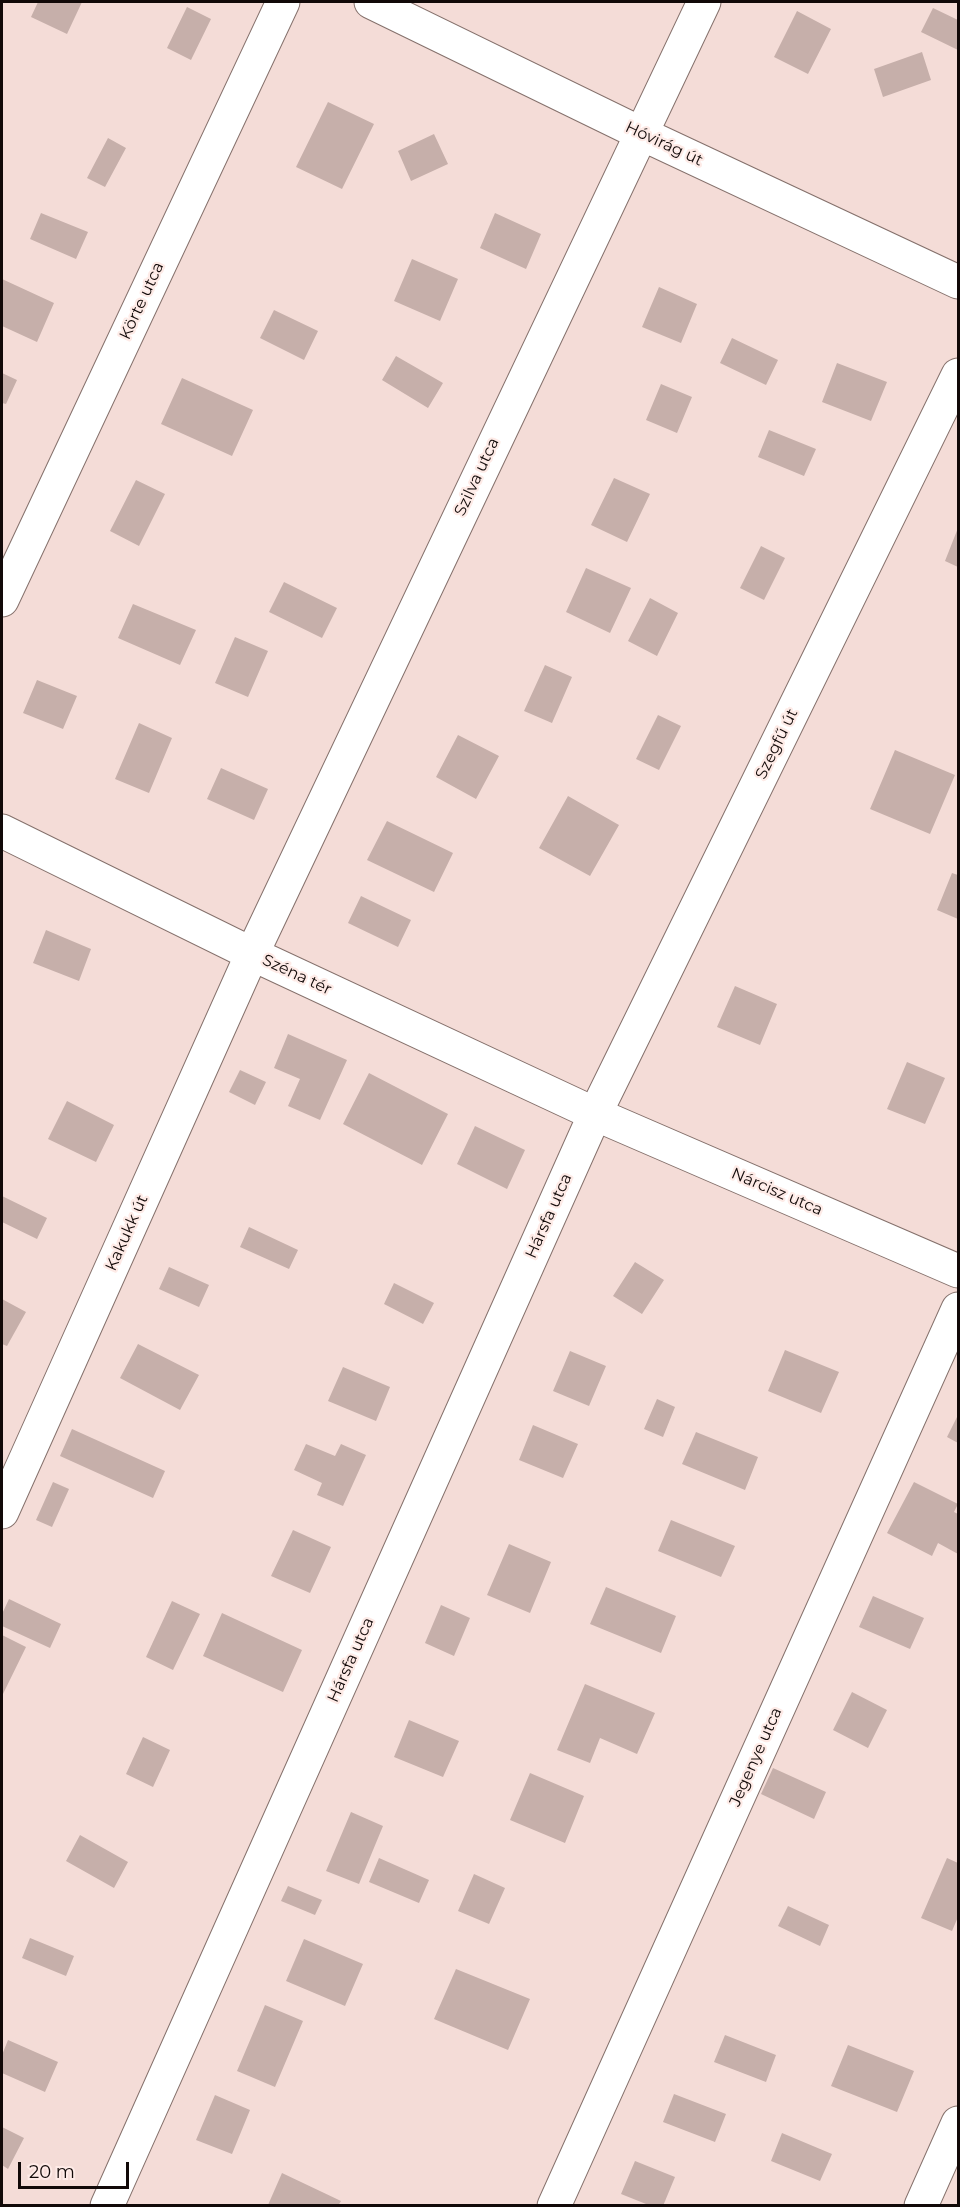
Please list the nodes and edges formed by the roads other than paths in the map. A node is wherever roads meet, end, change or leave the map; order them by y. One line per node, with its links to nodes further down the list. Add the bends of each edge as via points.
1 (283, 2): 7 (street, Körte utca)
2 (371, 2): 4 (street, Hóvirág út)
3 (704, 2): 4 (street, Szilva utca)
4 (640, 133): 5 (street, Hóvirág út); 9 (street, Szilva utca)
5 (958, 282)
6 (958, 375): 10 (street, Szegfű út)
7 (2, 600)
8 (2, 831): 9 (street, Széna tér)
9 (252, 954): 10 (street, Széna tér); 13 (street, Kakukk út)
10 (594, 1114): 11 (street, Nárcisz utca); 15 (street, Hársfa utca)
11 (958, 1270)
12 (958, 1309): 16 (street, Jegenye utca)
13 (2, 1512)
14 (958, 2123): 17 (street)
15 (107, 2205)
16 (554, 2205)
17 (921, 2205)

